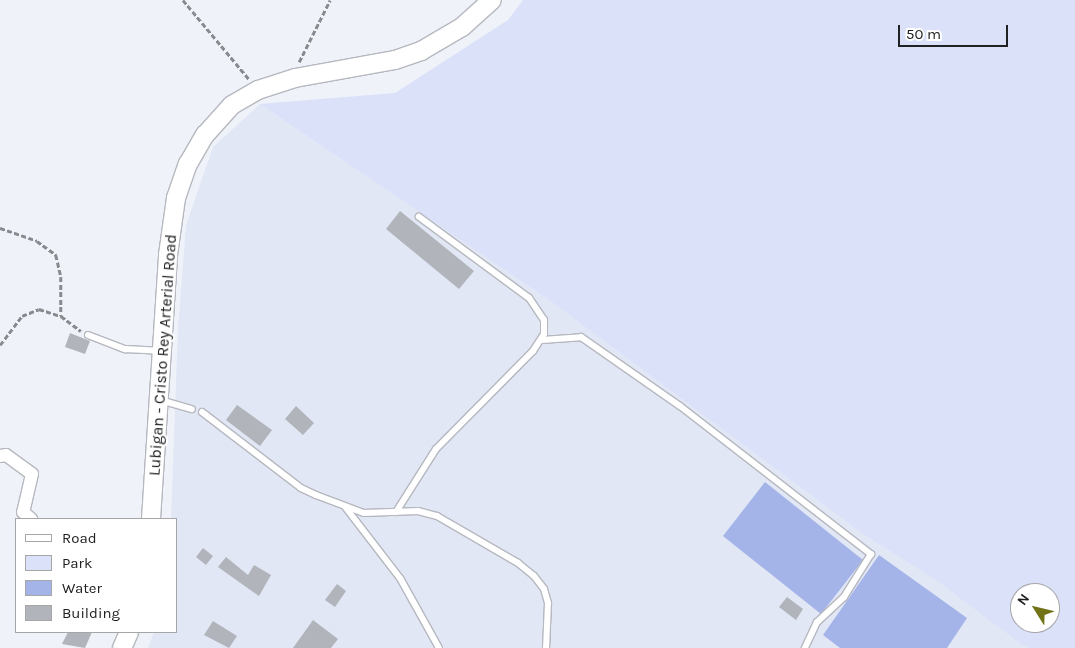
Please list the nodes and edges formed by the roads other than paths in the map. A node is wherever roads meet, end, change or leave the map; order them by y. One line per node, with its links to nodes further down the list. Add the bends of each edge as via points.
1 (492, 0): 5 (main road, Lubigan - Cristo Rey Arterial Road, via 462,27 421,51 395,60 288,80 258,90 232,105 205,135 188,164 176,198)
2 (419, 217): 4 (lane, via 528,298 544,320)
3 (88, 335): 5 (lane, via 125,349)
4 (542, 340): 11 (lane, via 436,450); 18 (lane, via 581,336 680,406 871,554 844,597 817,622)
5 (161, 351): 6 (main road, Lubigan - Cristo Rey Arterial Road)
6 (159, 400): 7 (lane); 13 (main road, Lubigan - Cristo Rey Arterial Road)
7 (192, 409)
8 (202, 412): 10 (lane, via 301,488)
9 (0, 456): 12 (street, via 6,456 32,474 22,512)
10 (345, 508): 11 (lane, via 364,513); 16 (lane, via 400,578)
11 (396, 512): 17 (lane, via 418,511 437,516 518,563 534,576 544,589 548,603)
12 (30, 518)
13 (151, 518)
14 (129, 633): 15 (main road)
15 (122, 648)
16 (439, 648)
17 (546, 648)
18 (805, 648)

